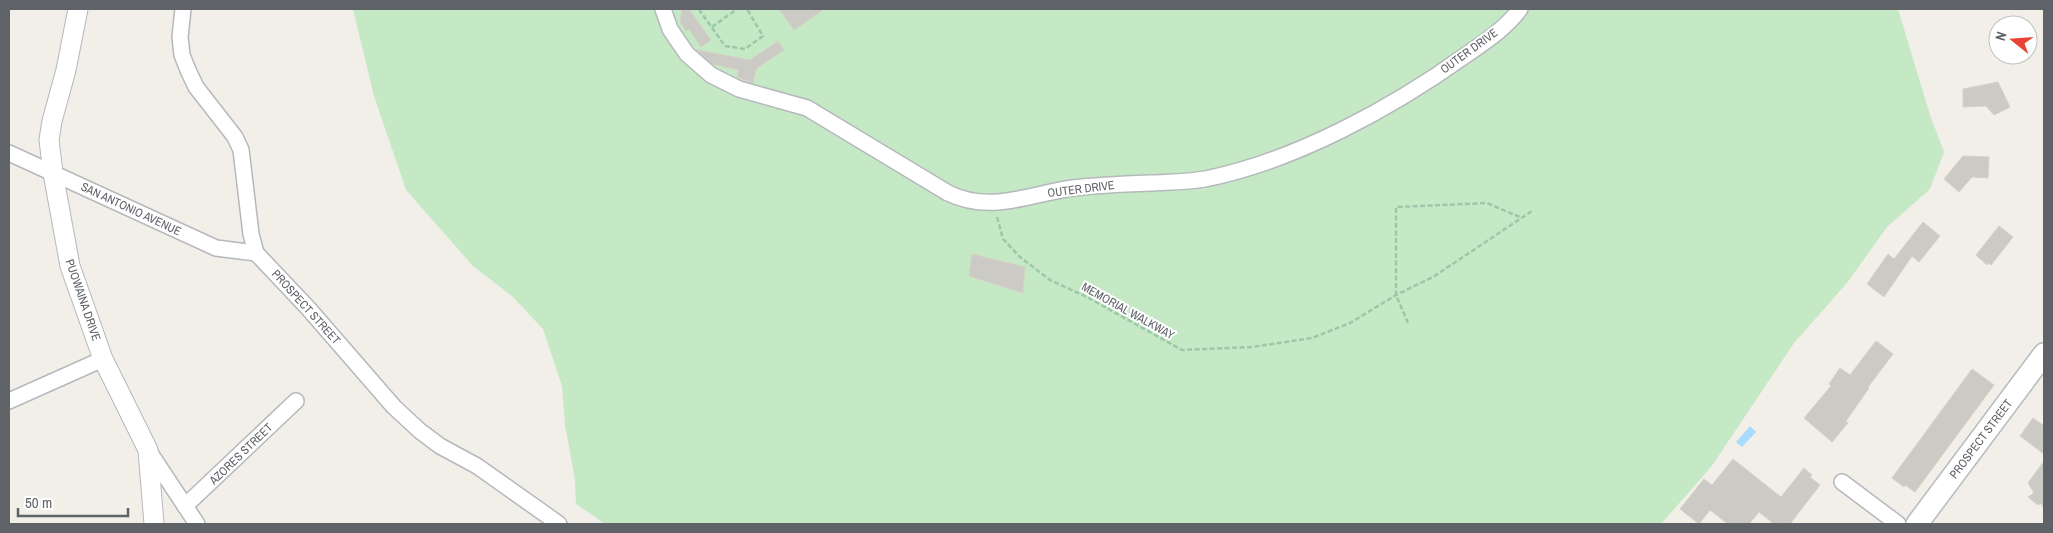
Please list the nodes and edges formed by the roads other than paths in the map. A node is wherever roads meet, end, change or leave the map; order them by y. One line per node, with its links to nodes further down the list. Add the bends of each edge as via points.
1 (78, 9): 6 (street, PUOWAINA DRIVE, via 49,140)
2 (183, 9): 7 (street, via 180,37 188,70 196,87 235,137 241,150)
3 (663, 9): 4 (street, OUTER DRIVE, via 670,29 687,54 718,79 739,89 807,108 948,193 969,201 992,203 1071,189 1205,179 1267,161 1347,126 1412,91 1480,45)
4 (1520, 9)
5 (9, 154): 6 (street, SAN ANTONIO AVENUE)
6 (53, 173): 7 (street, SAN ANTONIO AVENUE, via 216,248); 8 (street, PUOWAINA DRIVE, via 70,266)
7 (256, 253): 17 (street, PROSPECT STREET, via 394,407 440,446 477,466)
8 (103, 359): 10 (street); 12 (street, PUOWAINA DRIVE)
9 (2042, 363): 19 (main road, PROSPECT STREET)
10 (9, 401)
11 (296, 401): 14 (street, AZORES STREET)
12 (148, 450): 14 (street); 15 (street, PUOWAINA DRIVE)
13 (1842, 482): 18 (street)
14 (185, 506): 16 (street)
15 (154, 524)
16 (197, 524)
17 (559, 524)
18 (1898, 524)
19 (1917, 524)

